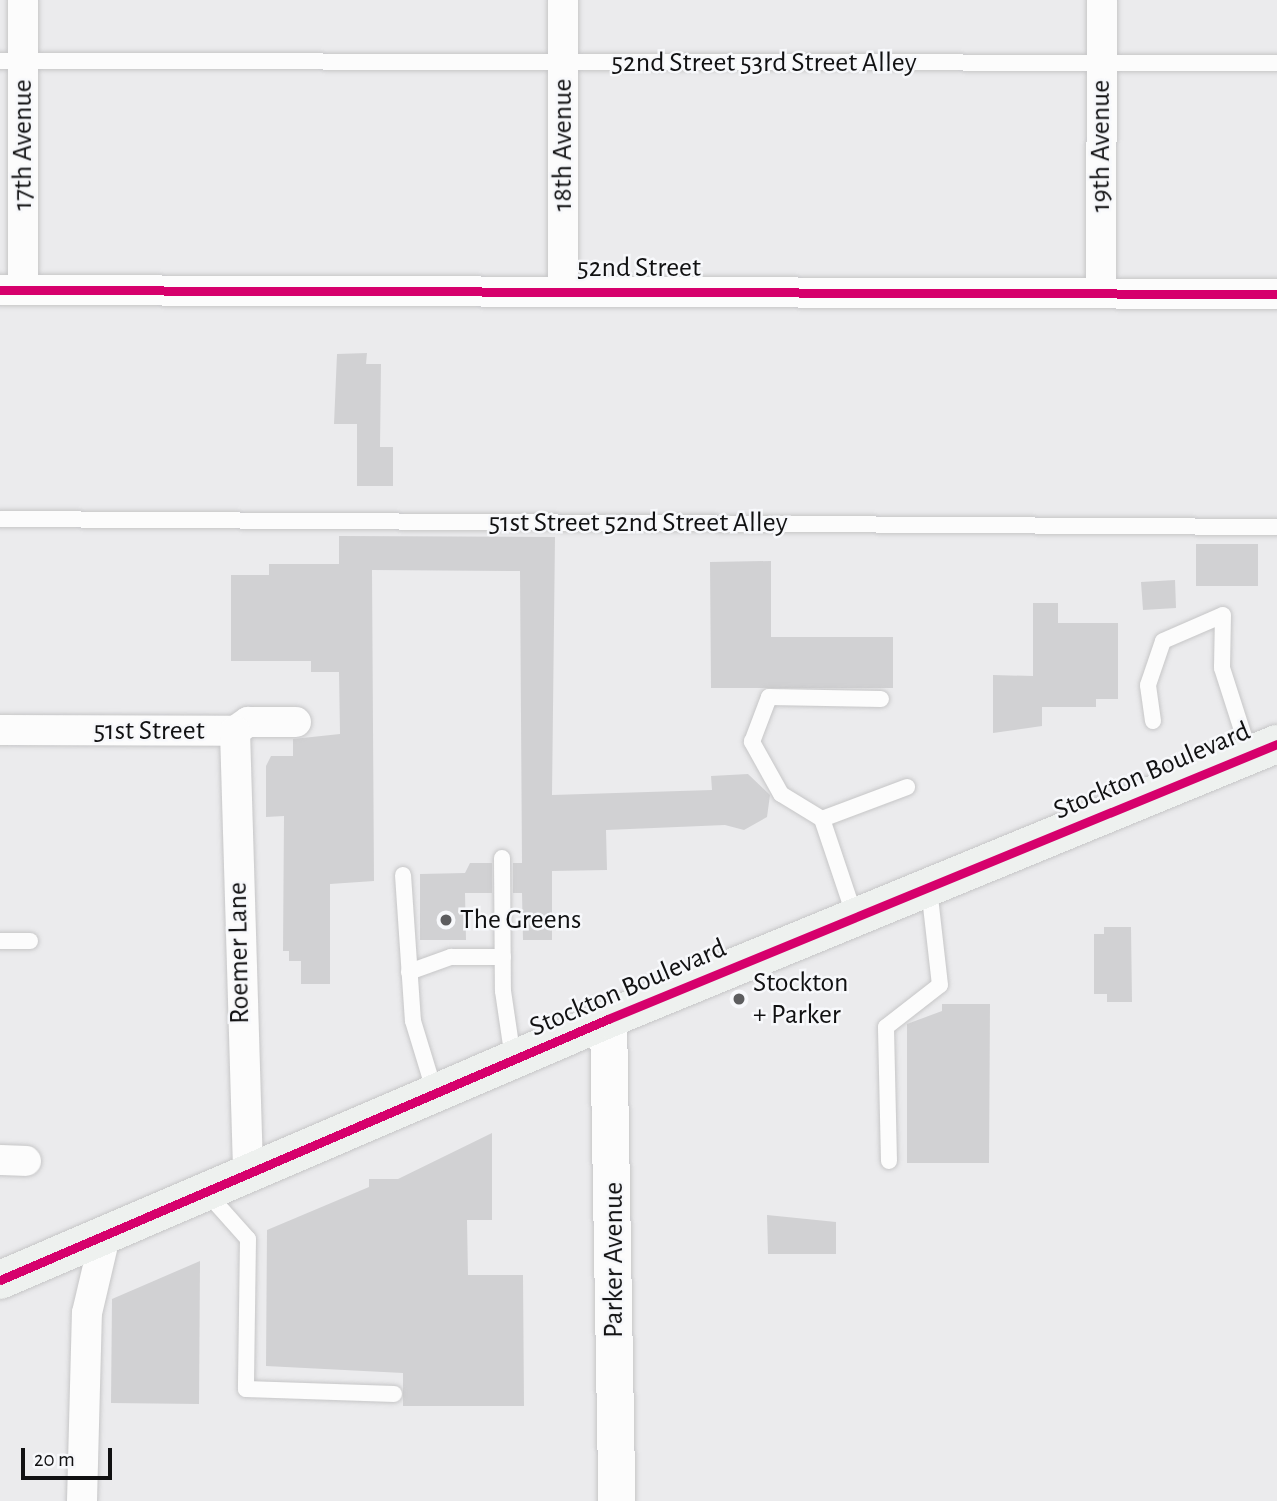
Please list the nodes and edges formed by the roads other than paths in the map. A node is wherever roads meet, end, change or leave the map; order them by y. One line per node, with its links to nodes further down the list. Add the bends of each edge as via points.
1 (23, 0): 4 (street, 17th Avenue)
2 (563, 0): 5 (street, 18th Avenue)
3 (1102, 0): 6 (street, 19th Avenue)
4 (11, 61): 5 (lane, 52nd Street 53rd Street Alley); 8 (street, 17th Avenue)
5 (563, 62): 6 (lane, 52nd Street 53rd Street Alley); 9 (street, 18th Avenue)
6 (1102, 63): 7 (lane, 52nd Street 53rd Street Alley); 10 (street, 19th Avenue)
7 (1277, 63)
8 (11, 290): 9 (street, 52nd Street)
9 (563, 291): 10 (street, 52nd Street)
10 (1101, 292): 11 (street, 52nd Street)
11 (1277, 294)
12 (0, 519): 13 (lane, 51st Street 52nd Street Alley)
13 (1277, 527)
14 (881, 699): 21 (lane, via 769,698 752,742 781,794)
15 (1153, 721): 19 (lane, via 1148,685 1163,641 1223,615 1222,668)
16 (296, 722): 18 (street, 51st Street, via 248,722)
17 (0, 730): 18 (street, 51st Street)
18 (235, 731): 34 (street, Roemer Lane)
19 (1263, 749): 24 (main road, Stockton Boulevard)
20 (907, 788): 21 (lane)
21 (822, 819): 25 (lane)
22 (502, 858): 28 (lane)
23 (403, 875): 29 (lane)
24 (929, 889): 25 (main road, Stockton Boulevard); 33 (lane, via 940,985 886,1027)
25 (856, 919): 30 (main road, Stockton Boulevard)
26 (0, 941): 27 (lane)
27 (30, 941)
28 (503, 957): 29 (lane, via 451,957); 31 (lane)
29 (409, 972): 32 (lane, via 413,1021)
30 (608, 1019): 31 (main road, Stockton Boulevard); 40 (street, Parker Avenue)
31 (513, 1062): 32 (main road, Stockton Boulevard)
32 (436, 1096): 34 (main road, Stockton Boulevard)
33 (889, 1161)
34 (248, 1175): 35 (main road, Stockton Boulevard)
35 (206, 1192): 36 (main road, Stockton Boulevard); 38 (lane, via 248,1239 246,1389)
36 (105, 1236): 37 (main road, Stockton Boulevard); 39 (street, via 87,1313)
37 (0, 1280)
38 (394, 1394)
39 (82, 1501)
40 (616, 1501)

